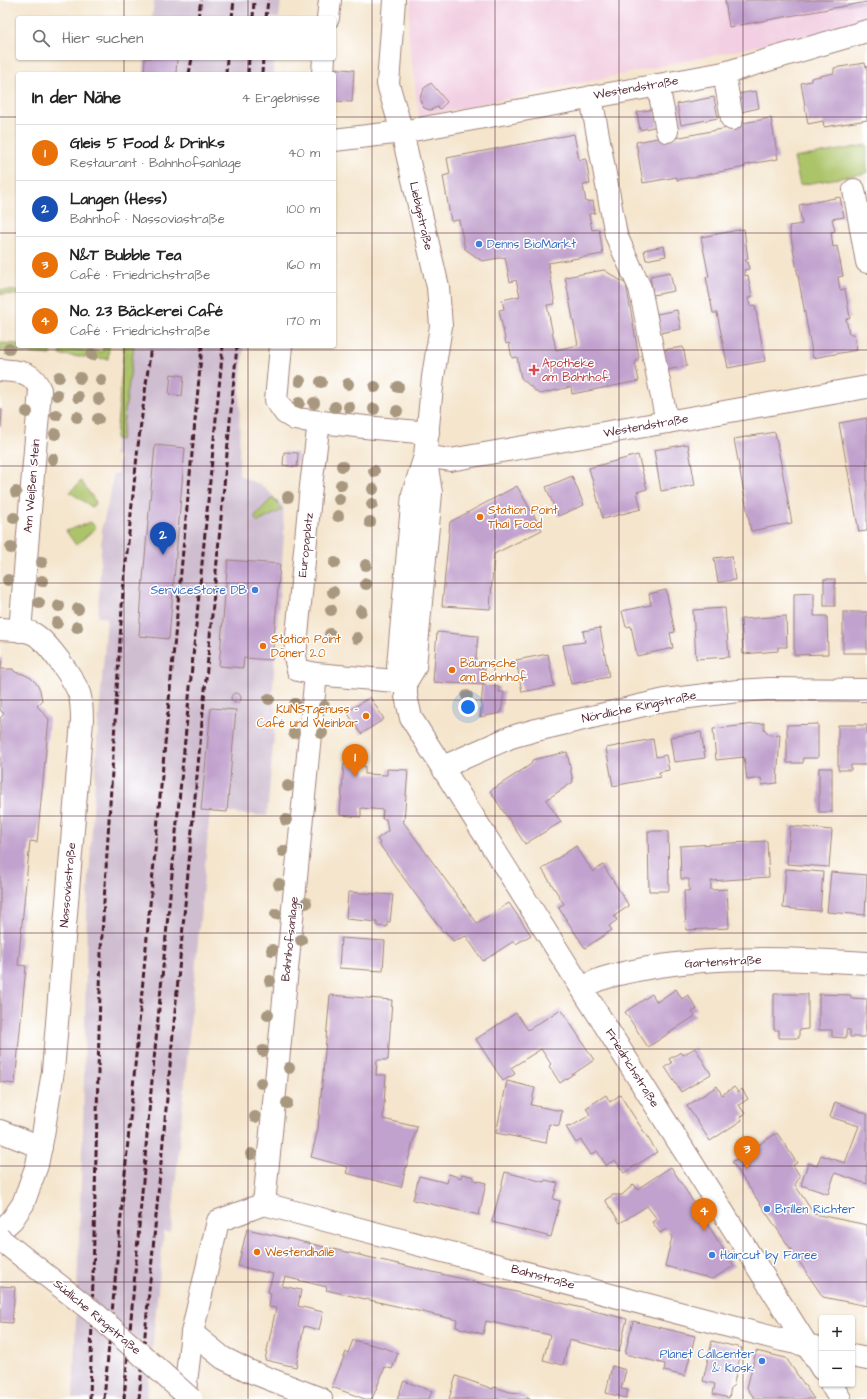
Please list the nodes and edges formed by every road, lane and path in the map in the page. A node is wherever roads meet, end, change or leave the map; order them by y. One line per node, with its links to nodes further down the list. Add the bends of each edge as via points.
1 (330, 0): 3 (street)
2 (394, 0): 12 (street, Liebigstraße, via 388,84)
3 (328, 16)
4 (867, 31): 7 (street, Westendstraße)
5 (324, 60): 6 (street)
6 (323, 72)
7 (724, 73): 8 (street, Westendstraße); 10 (street)
8 (658, 84): 9 (street, Westendstraße); 11 (street)
9 (590, 97): 12 (street, Westendstraße); 20 (street, via 616,235 640,288)
10 (732, 119)
11 (667, 131)
12 (402, 132): 13 (street, Westendstraße); 21 (street, Liebigstraße, via 438,287 441,312)
13 (336, 140)
14 (854, 190): 15 (street)
15 (867, 262)
16 (281, 348): 19 (street, via 276,400 285,413 295,419)
17 (0, 370): 23 (street, Am Weißen Stein, via 23,372 32,377 40,390)
18 (867, 387): 20 (street, Westendstraße)
19 (318, 422): 21 (street); 24 (street, Europaplatz, via 295,657 298,670)
20 (667, 422): 22 (street, Westendstraße, via 450,460)
21 (428, 433): 22 (street)
22 (426, 456): 25 (street, via 413,494 398,666)
23 (10, 630): 31 (street, Nassoviastraße, via 32,634 49,647 74,683 82,709 53,1072)
24 (316, 674): 25 (street, Europaplatz); 32 (street, Bahnhofsanlage)
25 (406, 682): 27 (street, via 411,718)
26 (867, 690): 27 (street, Nördliche Ringstraße, via 770,689 665,700 511,737)
27 (443, 767): 29 (street, Friedrichstraße)
28 (867, 963): 29 (street, Gartenstraße, via 758,959 694,962 635,970 600,979)
29 (582, 988): 36 (street, Friedrichstraße)
30 (0, 1131): 31 (street)
31 (39, 1156): 33 (street, Nassoviastraße, via 23,1204 12,1220)
32 (264, 1204): 35 (street, via 218,1221); 36 (street, Bahnstraße)
33 (0, 1231)
34 (0, 1239): 42 (street, Südliche Ringstraße, bridge, via 97,1314)
35 (192, 1333): 41 (street); 43 (street, via 223,1358)
36 (815, 1347): 39 (street, Friedrichstraße)
37 (855, 1357): 38 (street)
38 (867, 1359)
39 (819, 1360)
40 (833, 1387): 44 (street)
41 (184, 1399)
42 (190, 1399)
43 (321, 1399)
44 (840, 1399)

